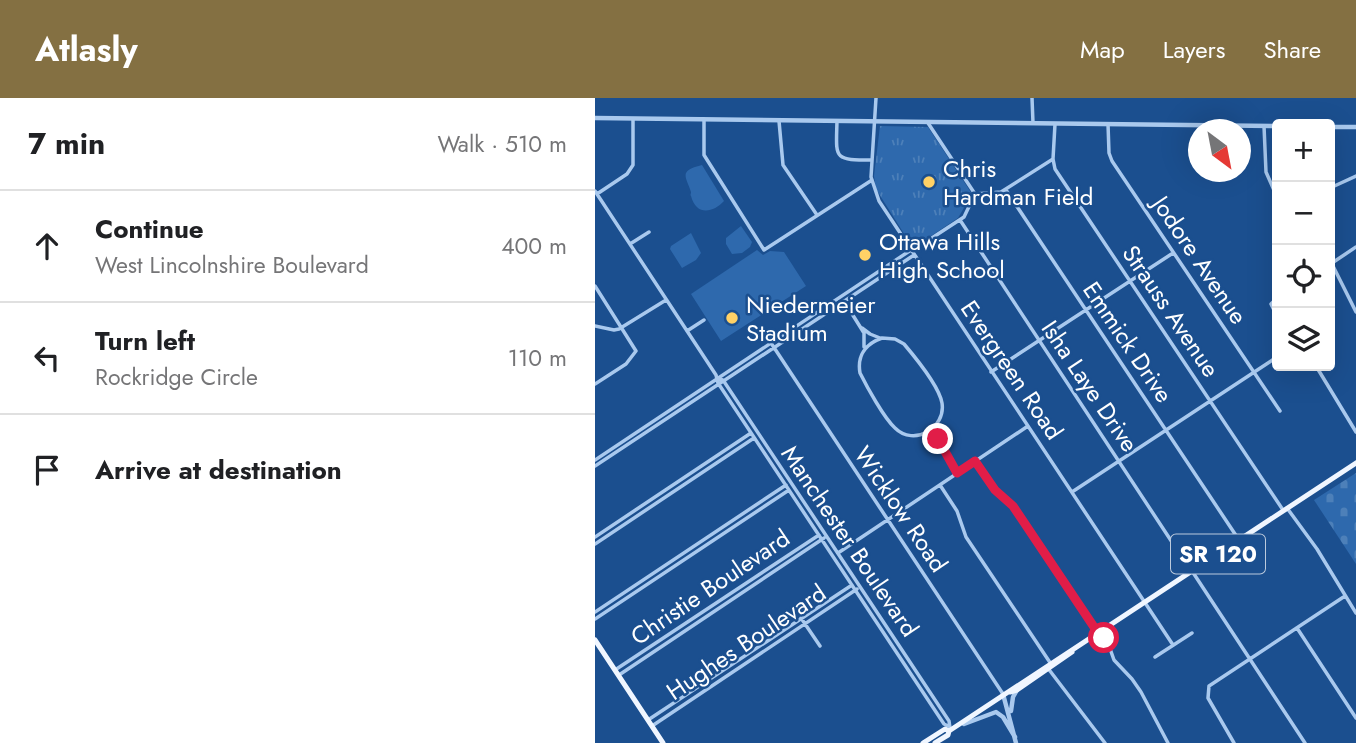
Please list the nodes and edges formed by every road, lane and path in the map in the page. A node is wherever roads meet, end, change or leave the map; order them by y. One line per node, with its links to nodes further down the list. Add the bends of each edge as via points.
1 (876, 98): 8 (street, Evergreen Road)
2 (1032, 98): 10 (street)
3 (595, 118): 4 (street)
4 (633, 119): 5 (street); 24 (street, via 632,165 627,174)
5 (704, 119): 6 (street); 28 (street, via 704,155 764,250)
6 (779, 121): 7 (street); 28 (street, via 783,166)
7 (837, 121): 8 (street); 18 (street, via 836,149 841,157)
8 (876, 121): 9 (street); 18 (street, Evergreen Road)
9 (928, 122): 10 (street); 25 (street)
10 (1033, 123): 11 (street)
11 (1055, 124): 12 (street); 17 (street)
12 (1108, 124): 13 (street); 34 (street, Jodore Avenue, via 1112,161)
13 (1263, 126): 14 (street); 21 (street, via 1266,172)
14 (1272, 126)
15 (1335, 127): 16 (street)
16 (1356, 127)
17 (1053, 159): 23 (street); 37 (street, Strauss Avenue, via 1055,169)
18 (872, 160): 20 (street, Evergreen Road)
19 (1356, 176): 22 (street)
20 (872, 180): 28 (street); 33 (street, Evergreen Road, via 879,201)
21 (1272, 185)
22 (1335, 186)
23 (1006, 190): 25 (street); 41 (street, Emmick Drive)
24 (596, 193): 31 (street, Manchester Boulevard)
25 (975, 194): 29 (street)
26 (1268, 197): 27 (street)
27 (1272, 197)
28 (817, 215)
29 (960, 220): 33 (street); 49 (street, Isha Laye Drive)
30 (649, 232): 31 (street)
31 (630, 244): 40 (street, Manchester Boulevard)
32 (1356, 247): 35 (street)
33 (913, 252): 39 (street); 54 (street, Evergreen Road)
34 (1173, 253): 37 (street); 55 (street, Jodore Avenue)
35 (1335, 260)
36 (1335, 270): 42 (street)
37 (1130, 281): 41 (street); 58 (street, Strauss Avenue)
38 (595, 286): 46 (street)
39 (842, 299): 45 (street); 50 (street)
40 (666, 300): 46 (street); 47 (street, Manchester Boulevard)
41 (1086, 310): 49 (street); 62 (street, Emmick Drive)
42 (1356, 312)
43 (704, 320): 47 (street)
44 (595, 326): 46 (street)
45 (861, 327): 48 (street); 51 (street)
46 (622, 328): 57 (street, via 636,351 626,364)
47 (687, 331): 56 (street, Manchester Boulevard)
48 (882, 338): 51 (street); 60 (street, via 904,344 937,392 942,407)
49 (1039, 341): 54 (street); 69 (street, Isha Laye Drive)
50 (772, 345): 56 (street); 77 (street, Wicklow Road)
51 (863, 351): 65 (street, via 860,373 895,428)
52 (1272, 360): 55 (street)
53 (1319, 371): 63 (street)
54 (992, 372): 61 (street, Evergreen Road)
55 (1254, 372): 58 (street); 59 (street, Jodore Avenue)
56 (720, 381): 64 (street, Manchester Boulevard); 67 (street); 71 (street)
57 (595, 384)
58 (1209, 401): 62 (street); 76 (street, Strauss Avenue)
59 (1280, 411)
60 (937, 426): 65 (street); 66 (street)
61 (1028, 426): 68 (street); 75 (street, Evergreen Road)
62 (1166, 430): 69 (street); 80 (street, Emmick Drive)
63 (1356, 432)
64 (755, 434): 74 (street, Manchester Boulevard); 79 (street); 81 (street)
65 (922, 436): 66 (street)
66 (941, 448): 72 (street)
67 (595, 460)
68 (975, 461): 72 (street); 93 (street, via 1013,506)
69 (1119, 461): 75 (street); 83 (street, Isha Laye Drive)
70 (1356, 463): 76 (main road, SR 120)
71 (595, 466)
72 (957, 473): 73 (street)
73 (940, 485): 77 (street); 100 (street, via 957,511 966,537)
74 (790, 486): 78 (street, Manchester Boulevard); 87 (street); 89 (street)
75 (1072, 492): 86 (street, Evergreen Road)
76 (1285, 509): 80 (main road, SR 120); 85 (street, Strauss Avenue, via 1317,549)
77 (887, 520): 82 (street); 103 (street, Wicklow Road)
78 (823, 536): 82 (street, Manchester Boulevard); 101 (street, Christie Boulevard)
79 (595, 537)
80 (1239, 540): 83 (main road, SR 120)
81 (595, 544)
82 (835, 555): 84 (street, Manchester Boulevard)
83 (1192, 571): 86 (main road, SR 120); 99 (street, Isha Laye Drive)
84 (856, 586): 90 (street, Hughes Boulevard); 91 (street, Hughes Boulevard); 107 (street, Manchester Boulevard)
85 (1345, 596): 88 (street, Strauss Avenue); 92 (street)
86 (1145, 602): 93 (main road, SR 120); 96 (street, Evergreen Road)
87 (595, 612)
88 (1356, 613)
89 (595, 618)
90 (801, 618): 91 (street); 106 (street, Hughes Boulevard)
91 (805, 624): 97 (street); 106 (street, Hughes Boulevard)
92 (1297, 628): 99 (street); 105 (street)
93 (1099, 632): 100 (main road, SR 120); 114 (street, via 1114,660 1141,692)
94 (1192, 633): 96 (street)
95 (595, 640): 101 (main road)
96 (1173, 645): 98 (street)
97 (820, 646)
98 (1155, 657)
99 (1250, 659): 115 (street, via 1207,689); 116 (street, Isha Laye Drive)
100 (1050, 666): 102 (main road, SR 120); 103 (main road, SR 120); 113 (street)
101 (617, 672): 106 (main road)
102 (1017, 690): 103 (main road, SR 120); 104 (street)
103 (1003, 694): 104 (street); 107 (main road, SR 120)
104 (1011, 716): 108 (street)
105 (1356, 718)
106 (650, 723): 109 (main road)
107 (949, 728): 108 (street, via 996,712); 110 (main road); 111 (main road, SR 120, via 948,735)
108 (1015, 737): 112 (street)
109 (663, 743)
110 (923, 743)
111 (935, 743)
112 (1016, 743)
113 (1105, 743)
114 (1168, 743)
115 (1234, 743)
116 (1305, 743)

